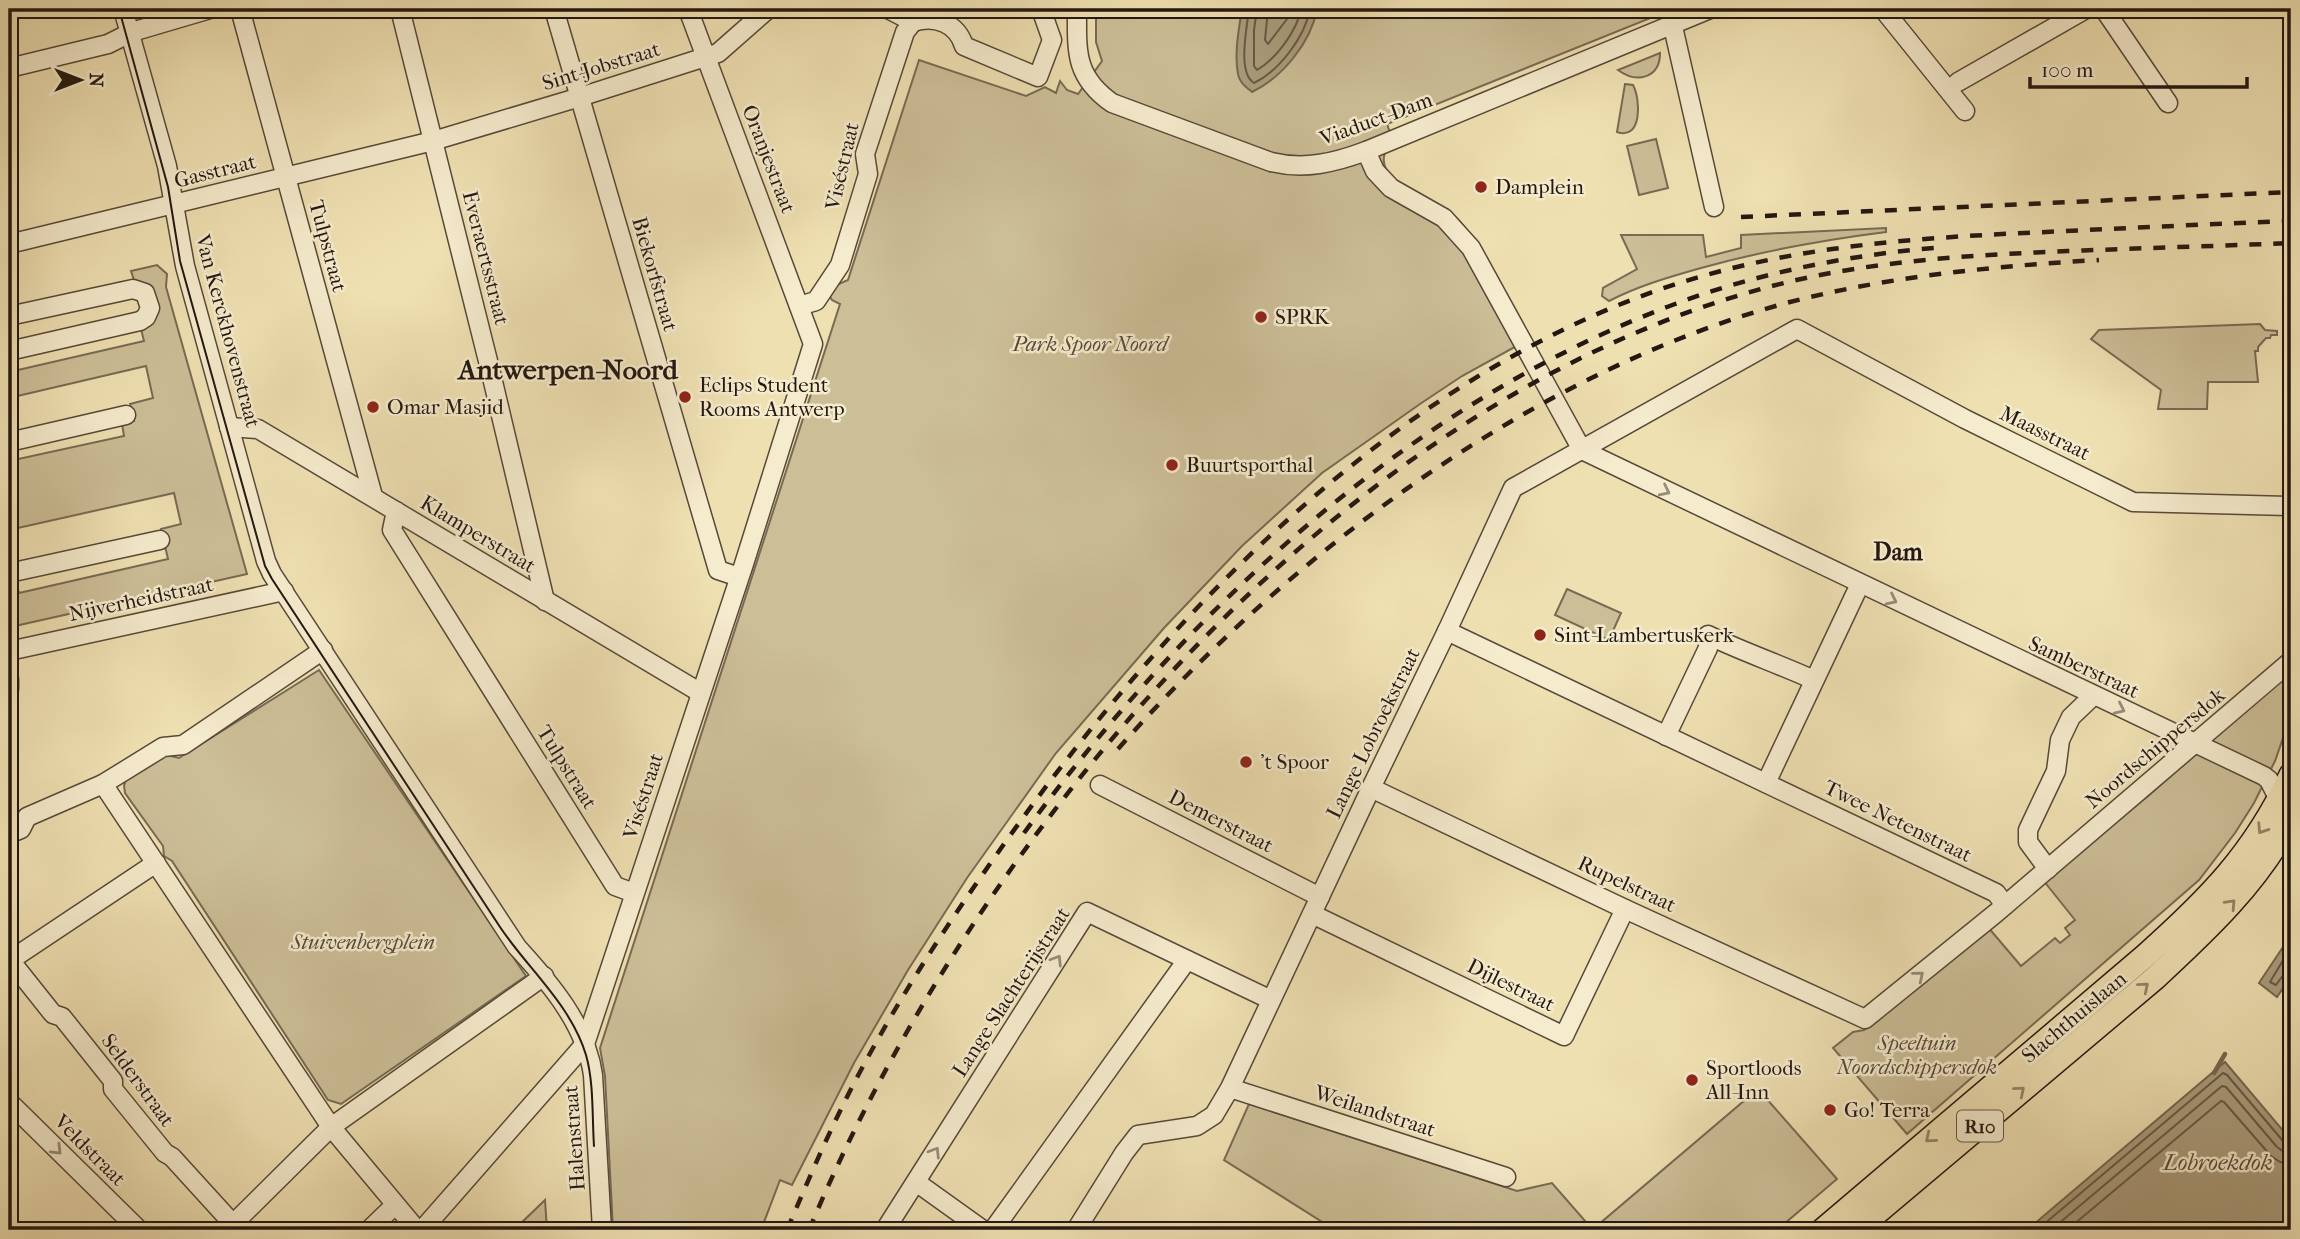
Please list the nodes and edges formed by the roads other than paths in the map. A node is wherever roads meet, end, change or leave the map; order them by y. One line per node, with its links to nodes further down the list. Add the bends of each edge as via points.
1 (123, 9): 17 (street, Van Kerckhovenstraat)
2 (210, 9): 17 (street)
3 (240, 9): 26 (street, Tulpstraat)
4 (400, 9): 24 (street, Everaertsstraat)
5 (554, 9): 21 (street, Biekorfstraat)
6 (688, 9): 18 (street, Oranjestraat)
7 (768, 9): 18 (street, Sint-Jobstraat, via 718,53)
8 (888, 9): 16 (street)
9 (1041, 9): 16 (street, via 1052,40 1038,77 964,46 946,23 926,18)
10 (1077, 9): 25 (street, Viaduct-Dam, via 1077,54 1084,76 1112,103 1284,165 1311,166)
11 (1710, 9): 15 (street, Viaduct-Dam)
12 (1883, 9): 23 (street)
13 (2085, 9): 20 (street)
14 (2104, 9): 22 (street)
15 (1671, 16): 25 (street, Viaduct-Dam); 28 (street)
16 (913, 22): 30 (street, Viséstraat, via 905,32 865,154 868,173 839,265 816,301)
17 (130, 33): 19 (street, via 108,44); 27 (street, Van Kerckhovenstraat)
18 (707, 57): 21 (street, Sint-Jobstraat); 30 (street, Oranjestraat)
19 (9, 68)
20 (1958, 82)
21 (579, 97): 24 (street, Sint-Jobstraat); 44 (street, Biekorfstraat, via 718,570)
22 (2168, 103)
23 (1965, 111)
24 (433, 141): 26 (street, Gasstraat); 47 (street, Everaertsstraat)
25 (1366, 151): 38 (street, via 1375,171 1391,188 1444,218 1471,248)
26 (285, 177): 27 (street, Gasstraat); 39 (street, Tulpstraat)
27 (174, 204): 29 (street, Gasstraat); 36 (street, Van Kerckhovenstraat, via 185,266)
28 (1714, 207)
29 (9, 244)
30 (799, 306): 32 (street, Oranjestraat)
31 (9, 316): 34 (street, via 133,289 145,293 150,302 149,313 140,321)
32 (806, 326): 44 (street, Viséstraat, via 813,344)
33 (1797, 329): 38 (street, Lange Lobroekstraat); 40 (street, Maasstraat, via 2133,502)
34 (9, 351)
35 (126, 415): 37 (street)
36 (229, 426): 39 (street, Klamperstraat, via 258,429); 46 (street, Van Kerckhovenstraat, via 266,561)
37 (9, 442)
38 (1582, 450): 45 (street, Samberstraat, one-way to 45); 48 (street, Lange Lobroekstraat, via 1513,488)
39 (373, 496): 41 (street, Klamperstraat)
40 (2291, 506)
41 (396, 511): 47 (street, Klamperstraat); 66 (street, Tulpstraat, via 392,530 499,702 615,886)
42 (160, 540): 43 (street)
43 (9, 573)
44 (739, 577): 53 (street, Viséstraat)
45 (1860, 584): 52 (street); 54 (street, Samberstraat, one-way to 54)
46 (284, 591): 49 (street, Van Kerckhovenstraat); 50 (street, Nijverheidstraat)
47 (545, 601): 53 (street, Klamperstraat)
48 (1447, 631): 55 (street, Twee Netenstraat); 61 (street, Lange Lobroekstraat)
49 (323, 650): 59 (street, via 183,745 163,747); 73 (street, via 517,947)
50 (9, 651)
51 (2291, 661): 56 (street, Noordschippersdok)
52 (1814, 681): 55 (street, via 1707,635 1707,648); 58 (street)
53 (701, 693): 66 (street, Viséstraat)
54 (2093, 696): 56 (street, Samberstraat, one-way to 56); 65 (street, via 2071,717 2060,740 2056,771 2028,830 2028,842)
55 (1666, 736): 58 (street, Twee Netenstraat)
56 (2194, 744): 62 (street, Samberstraat, via 2264,776); 65 (street, Noordschippersdok)
57 (2291, 775): 62 (main road, Slachthuislaan / R10)
58 (1766, 783): 68 (street, Twee Netenstraat, via 1996,893)
59 (103, 784): 63 (street, via 27,817 21,829); 64 (street)
60 (1100, 785): 67 (street, Demerstraat)
61 (1371, 788): 67 (street, Lange Lobroekstraat); 69 (street, Rupelstraat)
62 (2285, 809): 92 (main road, Slachthuislaan / R10, one-way to 92, via 2191,915); 93 (main road, Slachthuislaan / R10, one-way to 62, via 2155,978 2234,902 2260,869)
63 (9, 834)
64 (156, 863): 72 (street); 79 (street)
65 (2048, 869): 68 (street, Noordschippersdok)
66 (634, 893): 76 (street, Viséstraat)
67 (1320, 897): 70 (street, Lange Lobroekstraat)
68 (2005, 905): 75 (street, Noordschippersdok, one-way to 68)
69 (1625, 909): 70 (street, Dijlestraat, via 1564,1036); 75 (street, Rupelstraat)
70 (1312, 914): 74 (street, Lange Lobroekstraat)
71 (1187, 960): 74 (street, Lange Slachterijstraat); 81 (street, Lange Slachterijstraat, one-way to 71, via 1087,912); 90 (street)
72 (9, 961): 83 (street, Selderstraat, via 53,1014 62,1017 113,1081 113,1090)
73 (544, 976): 76 (street); 79 (street)
74 (1271, 1000): 77 (street, Lange Lobroekstraat)
75 (1865, 1019)
76 (585, 1044): 86 (street, Viséstraat); 87 (street, Halenstraat, via 593,1075)
77 (1230, 1088): 80 (street, Weilandstraat); 91 (street, Lange Lobroekstraat, via 1214,1115 1197,1126 1138,1135)
78 (9, 1102): 84 (street, Veldstraat, one-way to 84)
79 (331, 1127): 82 (street); 83 (street)
80 (1506, 1177)
81 (916, 1182): 88 (street, Lange Slachterijstraat); 89 (street)
82 (395, 1205): 85 (street); 86 (street)
83 (230, 1227)
84 (139, 1230)
85 (369, 1230)
86 (420, 1230)
87 (603, 1230)
88 (885, 1230)
89 (983, 1230)
90 (993, 1230)
91 (1076, 1230)
92 (1824, 1230)
93 (1856, 1230)

